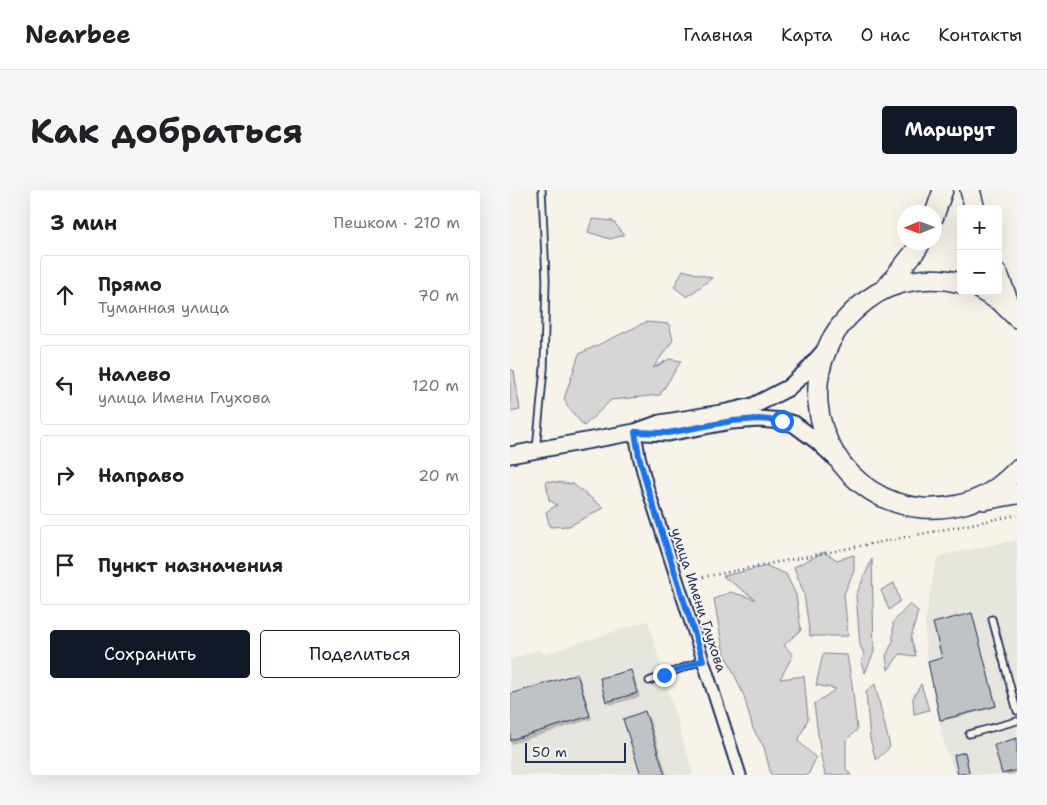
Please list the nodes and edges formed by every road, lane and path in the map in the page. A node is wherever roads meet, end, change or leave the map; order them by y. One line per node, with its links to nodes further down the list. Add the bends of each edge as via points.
1 (542, 190): 14 (lane, via 546,279 544,360)
2 (943, 190): 4 (main road)
3 (970, 190): 5 (main road)
4 (938, 205)
5 (974, 205)
6 (917, 250): 9 (main road)
7 (957, 282): 9 (main road, via 918,280)
8 (1002, 284): 11 (main road)
9 (885, 289): 12 (main road, via 850,314)
10 (989, 295): 11 (main road)
11 (1015, 316)
12 (826, 349): 13 (street, via 788,388 753,406 660,423); 16 (main road, via 818,384 820,420)
13 (635, 432): 14 (street); 16 (street, via 668,433 732,421 782,421 794,424 817,441); 23 (street, улица Имени Глухова, via 647,486)
14 (536, 450): 15 (street)
15 (510, 455)
16 (844, 468): 19 (main road, via 869,490 898,504 931,508)
17 (1017, 470): 19 (main road, via 1002,485)
18 (1017, 494): 19 (main road)
19 (963, 504)
20 (1017, 515): 21 (path)
21 (693, 579)
22 (992, 619): 25 (lane)
23 (703, 660): 26 (lane); 30 (street, улица Имени Глухова)
24 (1017, 678): 25 (lane)
25 (1009, 680): 27 (lane)
26 (649, 681)
27 (1017, 711)
28 (1017, 721): 29 (lane)
29 (968, 734)
30 (740, 775)

